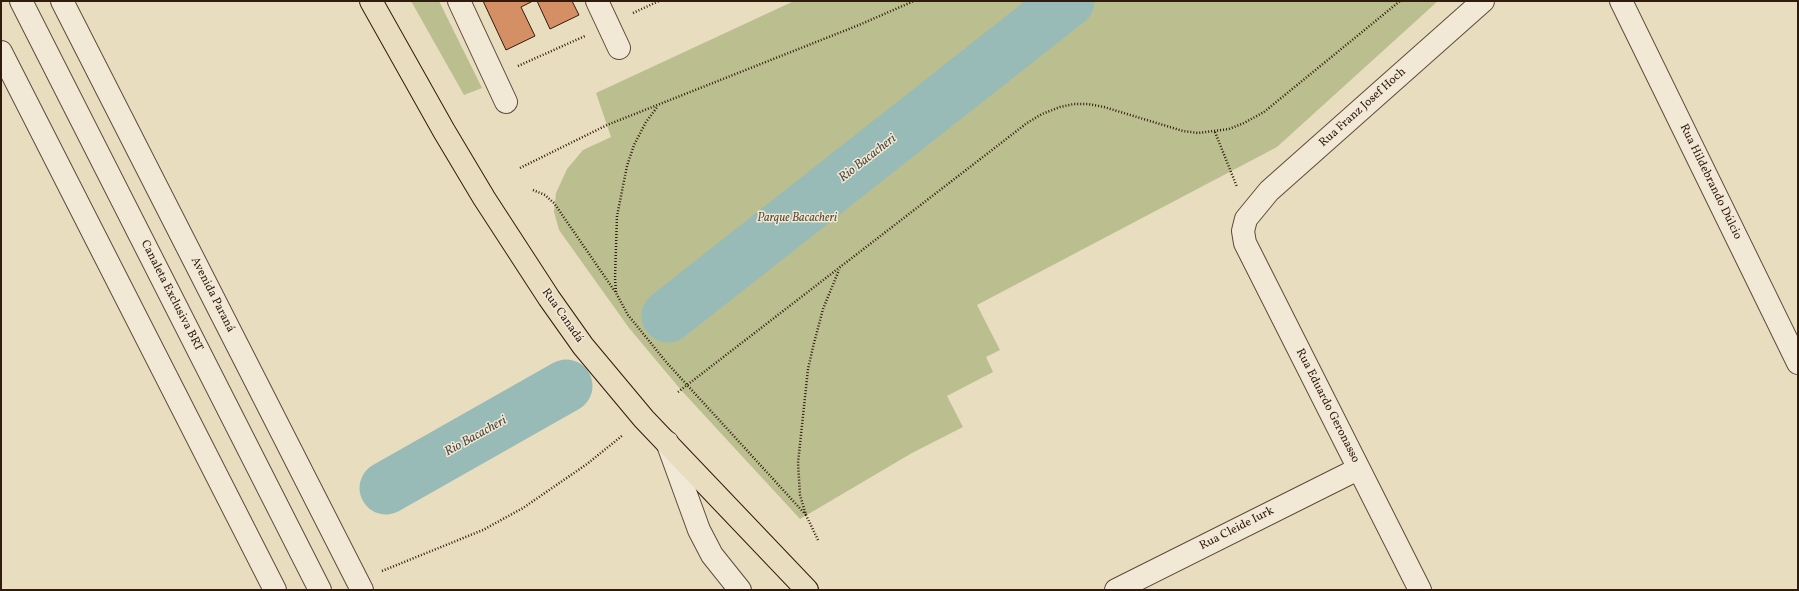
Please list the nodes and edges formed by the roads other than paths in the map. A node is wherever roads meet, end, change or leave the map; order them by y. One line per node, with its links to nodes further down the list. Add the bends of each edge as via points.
1 (21, 1): 16 (street, Canaleta Exclusiva BRT)
2 (62, 1): 17 (street, Avenida Paraná)
3 (371, 1): 13 (main road, Rua Canadá, via 484,198 549,298 582,346 610,380)
4 (459, 1): 10 (street)
5 (597, 1): 8 (street)
6 (1484, 1): 11 (street, Rua Franz Josef Hoch, via 1270,191)
7 (1621, 1): 12 (street, Rua Hildebrando Dúlcio)
8 (619, 48)
9 (1, 52): 15 (street)
10 (506, 102)
11 (1246, 219): 14 (street, Rua Eduardo Geronasso, via 1243,231 1245,243)
12 (1798, 363)
13 (667, 441): 18 (street, via 708,549); 19 (main road, Rua Canadá)
14 (1358, 469): 20 (street, Rua Cleide Iurk); 21 (street, Rua Eduardo Geronasso)
15 (275, 590)
16 (320, 590)
17 (362, 590)
18 (740, 590)
19 (807, 590)
20 (1116, 590)
21 (1420, 590)

